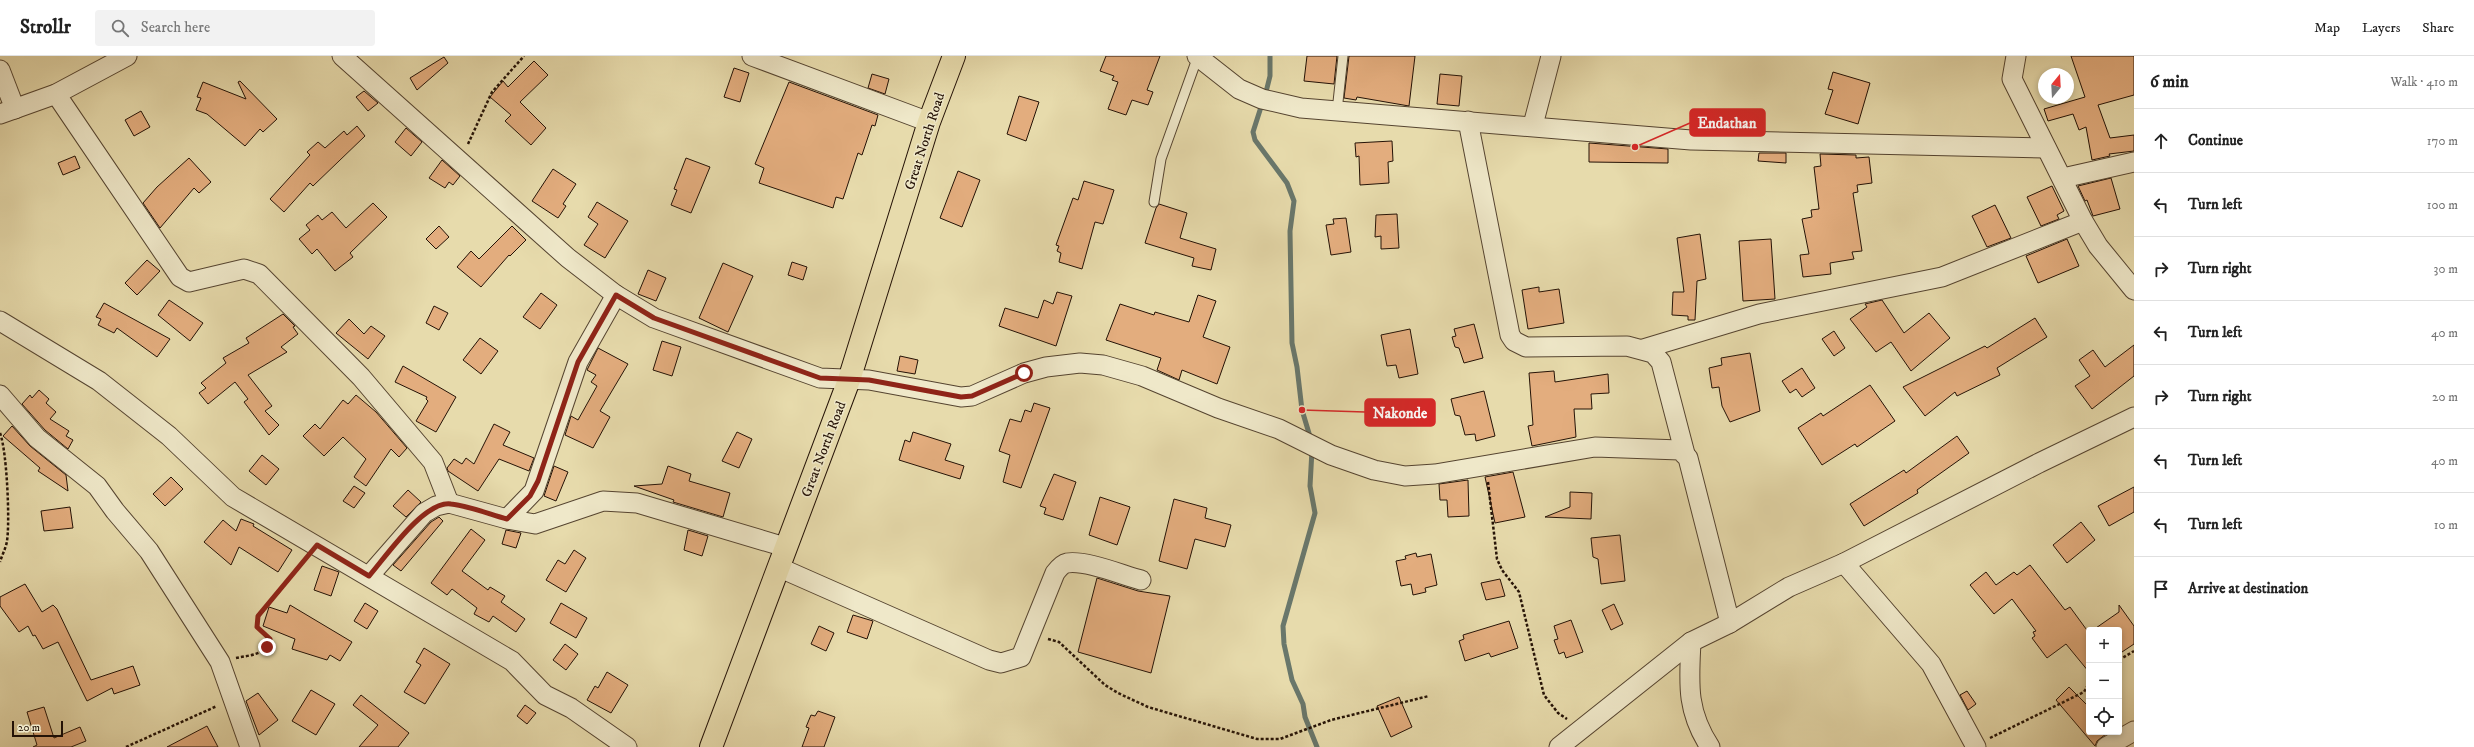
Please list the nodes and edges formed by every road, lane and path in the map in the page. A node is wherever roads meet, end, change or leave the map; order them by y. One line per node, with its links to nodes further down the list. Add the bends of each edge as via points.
1 (127, 56): 11 (street)
2 (342, 56): 18 (street)
3 (524, 56): 18 (path, via 492,92)
4 (752, 56): 15 (street)
5 (954, 56): 15 (highway, Great North Road)
6 (1198, 56): 13 (street, via 1239,89 1262,99 1302,108); 21 (lane, via 1161,159)
7 (1343, 56): 13 (lane)
8 (1551, 56): 16 (street)
9 (2016, 56): 17 (street, via 2012,79)
10 (0, 70): 12 (street)
11 (56, 94): 12 (street); 33 (street, via 180,277 189,282 244,269 259,274 361,377 433,462)
12 (7, 111)
13 (1336, 111): 14 (street)
14 (1468, 121): 16 (street); 26 (street, via 1510,335 1514,341 1526,347 1627,346)
15 (930, 122): 27 (highway, Great North Road)
16 (1533, 125): 17 (street, via 1691,140)
17 (2046, 148): 20 (street)
18 (460, 161): 24 (street, via 568,258)
19 (2134, 162): 20 (street)
20 (2062, 178): 22 (street)
21 (1154, 202)
22 (2082, 222): 23 (street); 26 (street, via 1942,277 1760,314)
23 (2134, 290)
24 (616, 295): 27 (street, via 654,318 820,378); 34 (street, via 578,362 534,491)
25 (0, 322): 35 (street, via 99,381 169,436 233,497)
26 (1643, 349): 31 (street, via 1653,353 1661,362)
27 (849, 380): 32 (street, via 869,380 961,397 972,396 1024,373 1046,367 1080,363 1103,365 1142,376 1225,411 1279,429 1330,455 1374,470 1405,476 1435,474); 36 (highway, Great North Road)
28 (0, 395): 46 (street, via 37,438 97,486 150,551)
29 (2134, 417): 38 (street)
30 (0, 433): 37 (path, via 4,454 8,529 7,543)
31 (1685, 454): 32 (street, via 1673,448 1594,447); 41 (street)
32 (1486, 465): 50 (path, via 1497,559 1519,592 1544,695 1558,713)
33 (449, 503): 34 (street); 39 (street, via 436,506 424,513)
34 (507, 519): 36 (street, via 535,524 603,501 637,503)
35 (317, 545): 39 (street); 46 (path, via 258,616 257,627 270,639 267,647 262,652)
36 (781, 557): 43 (street, via 989,660 1001,663 1013,661 1021,657); 56 (highway, Great North Road)
37 (0, 562)
38 (1844, 563): 41 (street, via 1789,587); 52 (street, via 1931,664)
39 (369, 576): 55 (street, via 512,661 545,695 571,708)
40 (1141, 580): 43 (street, via 1078,563 1066,563 1059,567)
41 (1730, 623): 42 (street)
42 (1691, 642): 50 (street); 58 (street, via 1691,704 1702,734)
43 (1025, 647): 48 (path, via 1043,640 1059,642 1118,693 1148,706 1257,739 1280,739 1331,720)
44 (2134, 651): 45 (path)
45 (2122, 658)
46 (220, 662): 49 (street)
47 (2086, 688): 52 (path, via 2084,692)
48 (1429, 696)
49 (232, 699): 53 (path); 54 (street)
50 (1582, 729): 57 (street)
51 (2134, 731): 59 (street)
52 (1976, 746)
53 (126, 747)
54 (250, 747)
55 (627, 747)
56 (711, 747)
57 (1559, 747)
58 (1710, 747)
59 (2106, 747)

